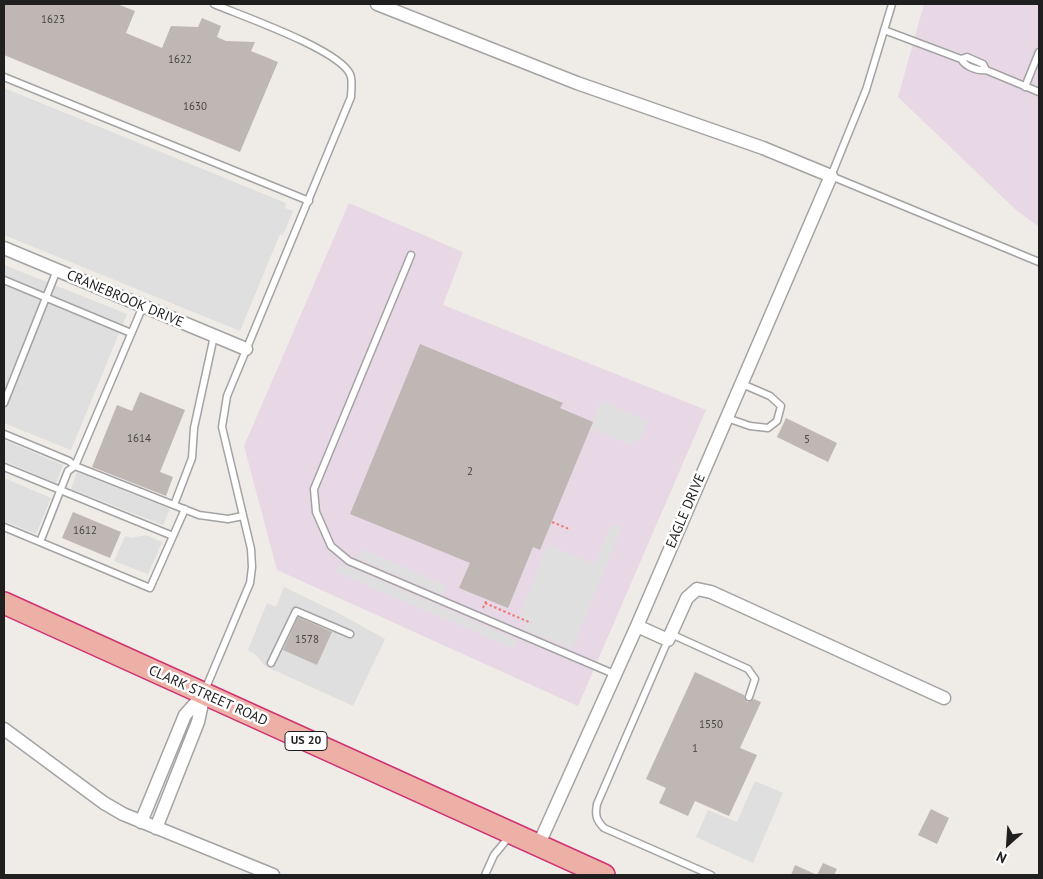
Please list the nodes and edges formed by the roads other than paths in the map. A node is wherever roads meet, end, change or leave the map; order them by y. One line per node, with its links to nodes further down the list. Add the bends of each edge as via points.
1 (214, 4): 10 (lane, via 303,42 339,61 351,75 351,97)
2 (377, 4): 9 (street, via 577,83 763,148)
3 (892, 4): 4 (lane)
4 (884, 30): 7 (lane, via 961,59 967,57 983,64 986,70); 9 (lane, via 866,90)
5 (1039, 52): 7 (lane)
6 (4, 77): 10 (lane)
7 (1025, 87): 8 (lane)
8 (1039, 92)
9 (831, 176): 13 (lane); 21 (street, EAGLE DRIVE)
10 (309, 201): 20 (lane)
11 (4, 248): 14 (street, CRANEBROOK DRIVE)
12 (411, 255): 39 (lane, via 314,489 316,512 331,546 349,561)
13 (1039, 262)
14 (57, 270): 16 (lane); 17 (street, CRANEBROOK DRIVE)
15 (4, 280): 16 (lane)
16 (46, 298): 18 (lane); 22 (lane)
17 (143, 306): 18 (lane); 19 (street, CRANEBROOK DRIVE)
18 (131, 333): 25 (lane)
19 (214, 336): 20 (street, CRANEBROOK DRIVE); 28 (lane, via 194,428 192,458)
20 (246, 349): 30 (lane, via 227,396 222,427)
21 (740, 383): 23 (street, EAGLE DRIVE); 23 (lane, via 770,396 780,406 777,421 768,428)
22 (4, 403)
23 (725, 418): 35 (street, EAGLE DRIVE)
24 (4, 434): 25 (lane)
25 (75, 466): 27 (lane, via 68,471); 28 (lane)
26 (4, 467): 27 (lane)
27 (60, 490): 32 (lane); 33 (lane)
28 (174, 505): 29 (lane)
29 (185, 509): 30 (lane, via 214,519); 32 (lane)
30 (243, 516): 40 (lane, via 252,567 250,583)
31 (4, 527): 33 (lane)
32 (173, 536): 33 (lane, via 150,588)
33 (40, 542)
34 (4, 603): 40 (highway, CLARK STREET ROAD / US 20)
35 (637, 626): 37 (street); 39 (street, EAGLE DRIVE)
36 (350, 634): 38 (lane, via 296,611)
37 (670, 637): 41 (lane, via 748,668 755,678); 42 (street, via 687,598 697,589 711,592); 51 (lane, via 595,814 604,828)
38 (270, 663)
39 (614, 674): 47 (street, EAGLE DRIVE)
40 (204, 694): 44 (street, via 185,715); 45 (street, via 198,722); 46 (highway, CLARK STREET ROAD / US 20)
41 (749, 697)
42 (944, 698)
43 (4, 729): 44 (street, via 104,803)
44 (141, 822): 45 (street)
45 (156, 828): 48 (street)
46 (511, 834): 47 (highway, CLARK STREET ROAD / US 20); 49 (lane, via 494,855)
47 (538, 846): 50 (highway, CLARK STREET ROAD / US 20)
48 (273, 875)
49 (485, 875)
50 (604, 875)
51 (711, 875)

